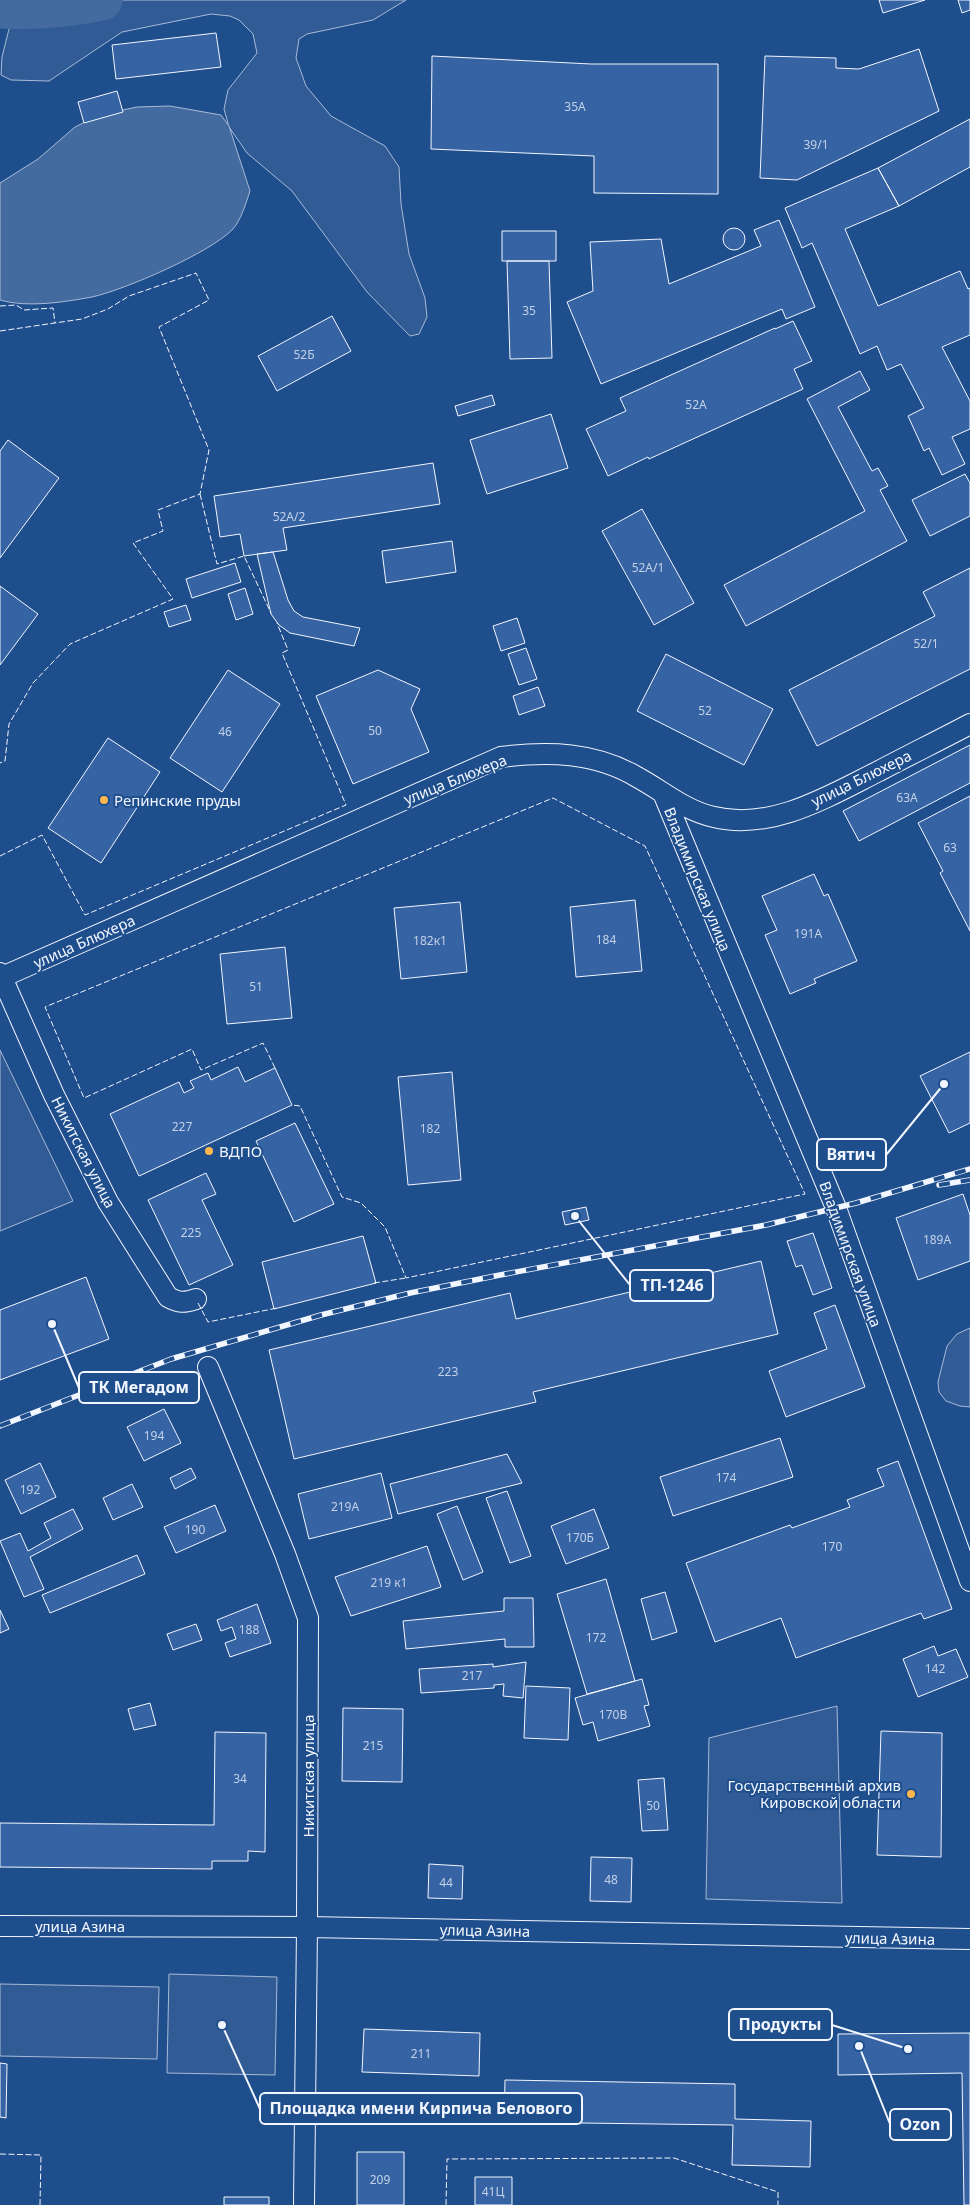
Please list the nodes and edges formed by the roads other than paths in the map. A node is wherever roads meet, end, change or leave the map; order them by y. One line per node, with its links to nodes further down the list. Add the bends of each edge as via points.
1 (970, 724): 2 (street, улица Блюхера, via 821,800 764,818 715,818 690,810)
2 (663, 793): 3 (street, улица Блюхера, via 635,775 596,760 566,754 532,753 501,757); 6 (street, Владимирская улица, via 836,1208)
3 (1, 976): 4 (street, Никитская улица, via 54,1095 108,1202 168,1297 178,1302)
4 (196, 1298)
5 (208, 1366): 8 (street, Никитская улица, via 308,1618)
6 (970, 1581)
7 (0, 1926): 8 (street, улица Азина)
8 (307, 1927): 9 (street, улица Азина); 10 (street, Никитская улица)
9 (970, 1939)
10 (304, 2205)

